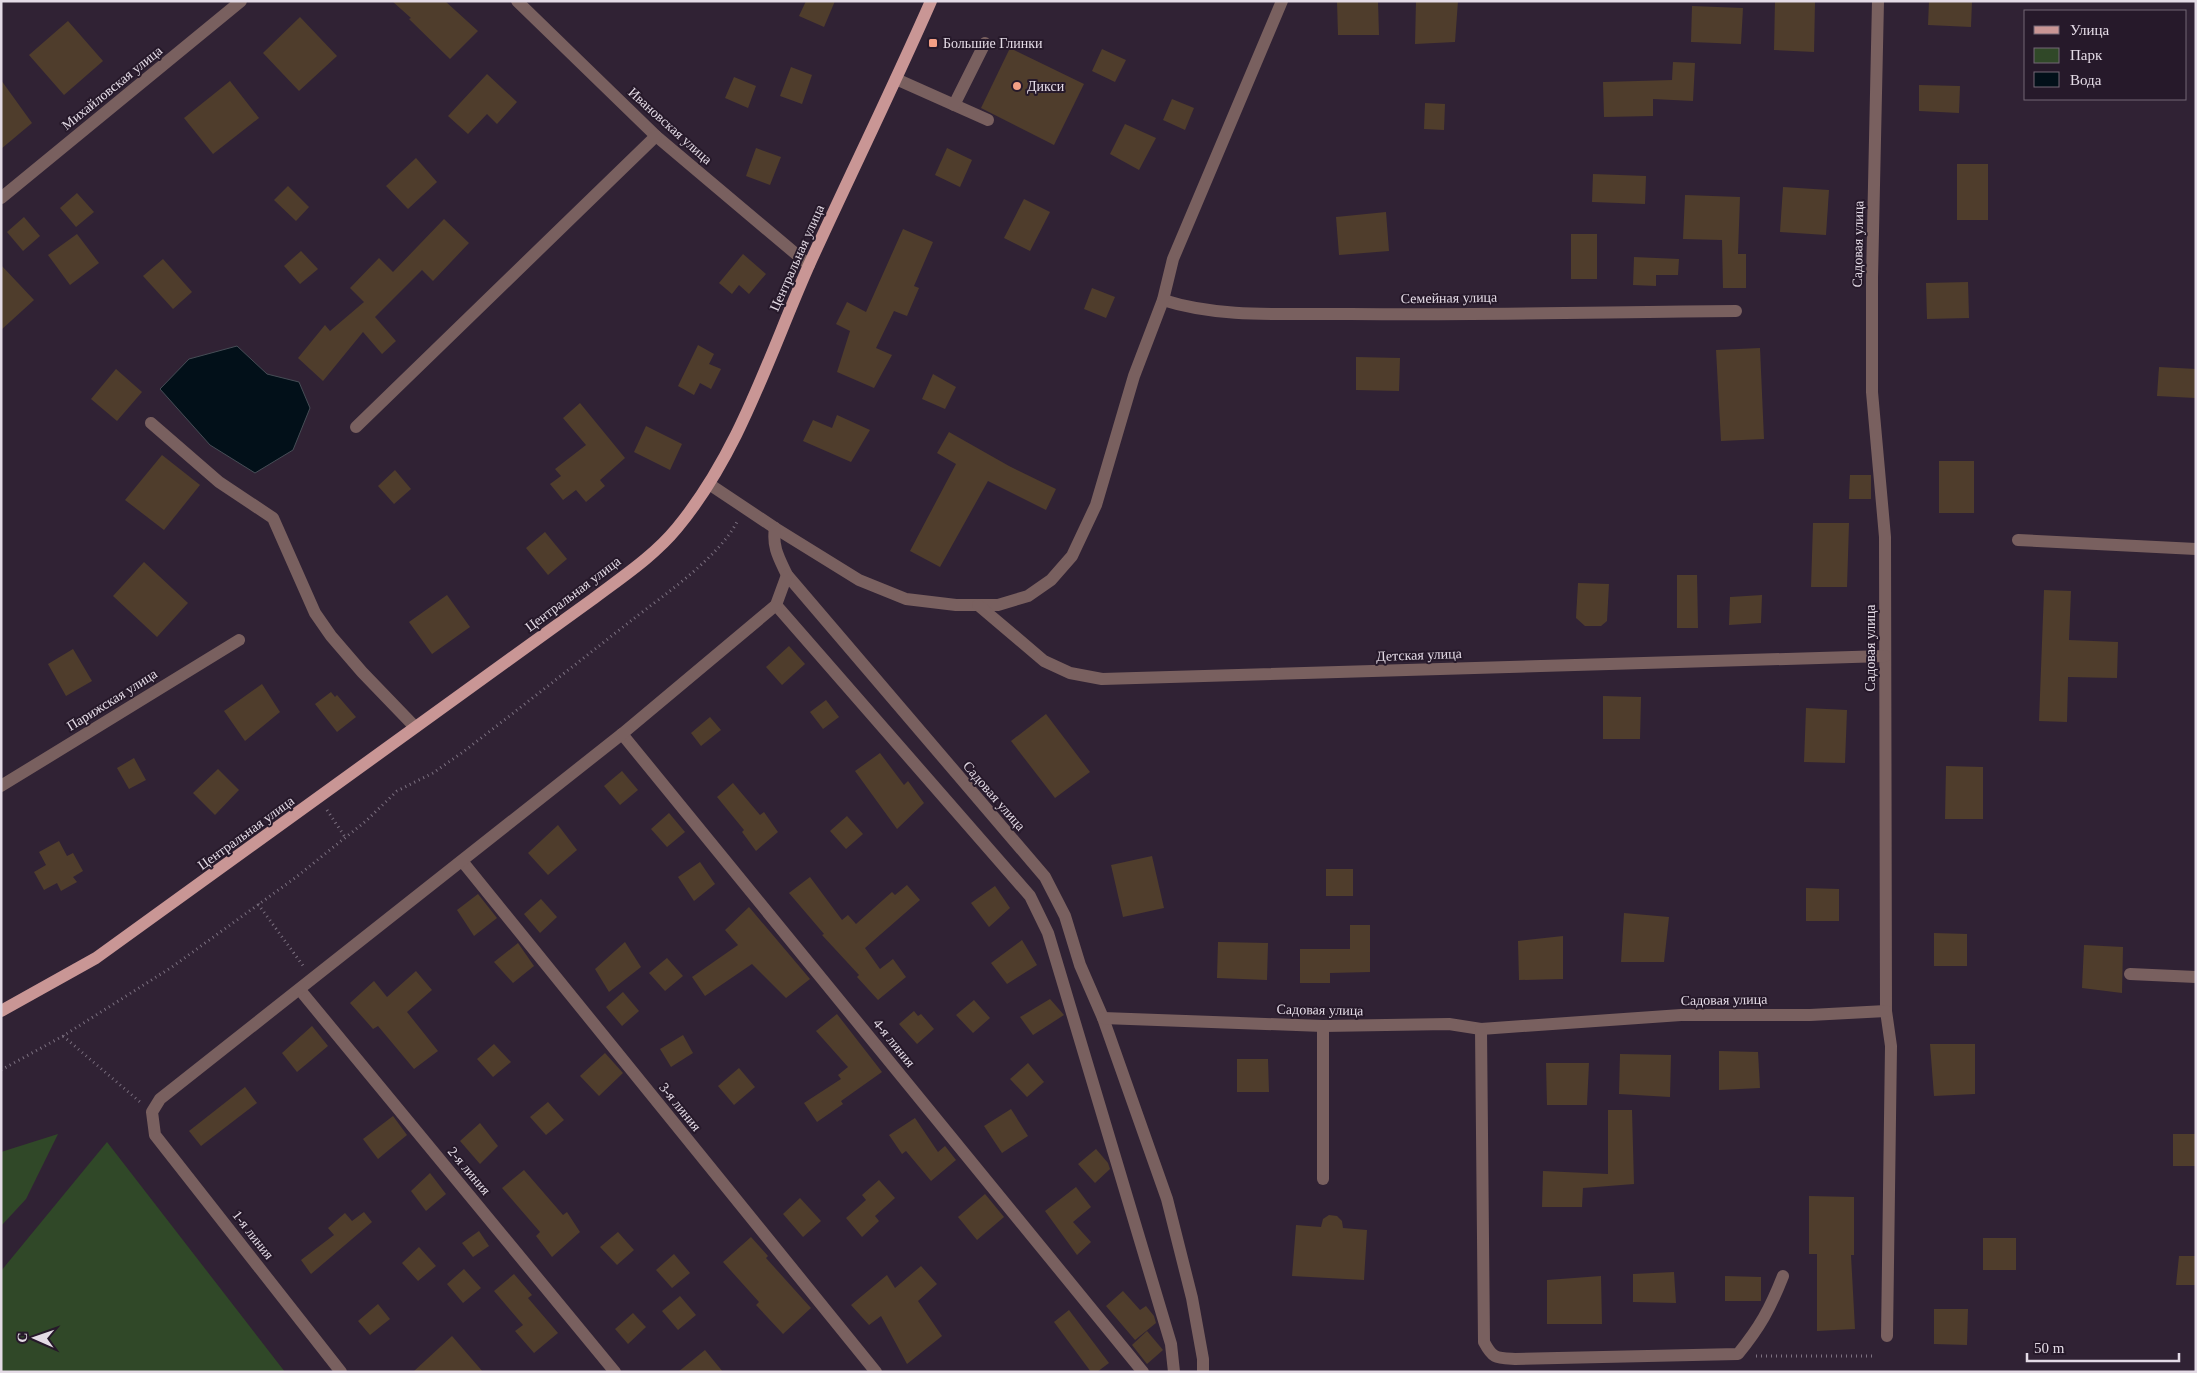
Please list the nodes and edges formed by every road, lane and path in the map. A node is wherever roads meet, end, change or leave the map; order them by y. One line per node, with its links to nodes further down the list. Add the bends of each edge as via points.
1 (241, 1): 11 (street, Михайловская улица)
2 (517, 1): 10 (street, Ивановская улица)
3 (931, 1): 7 (main road, Центральная улица)
4 (1282, 1): 13 (street, via 1173,259)
5 (1878, 1): 26 (street, Садовая улица, via 1872,392 1885,538)
6 (985, 43): 8 (street)
7 (896, 79): 8 (street); 12 (main road, Центральная улица)
8 (954, 105): 9 (street)
9 (988, 120)
10 (656, 136): 12 (street, Ивановская улица); 16 (street)
11 (1, 198)
12 (809, 265): 17 (main road, Центральная улица, via 749,406)
13 (1163, 300): 14 (street, Семейная улица, via 1184,307 1259,313); 24 (street, via 1134,376 1096,505 1072,556 1051,580 1028,596 998,605)
14 (1736, 311)
15 (151, 423): 27 (street, via 219,482 273,518 316,613 331,636)
16 (356, 427)
17 (709, 484): 18 (street); 27 (main road, Центральная улица, via 676,529 653,552)
18 (744, 508): 19 (street); 31 (path, via 733,530 698,567 463,752 433,773 397,791)
19 (775, 528): 22 (street, Садовая улица, via 775,551); 24 (street, via 859,580 906,599)
20 (2018, 540): 21 (street)
21 (2196, 549)
22 (787, 575): 23 (street); 40 (street, Садовая улица, via 1045,878 1065,916 1080,966)
23 (776, 605): 28 (street); 55 (street, via 1030,896 1051,942 1171,1344)
24 (978, 605): 26 (street, Детская улица, via 1044,661 1070,673 1102,679)
25 (238, 640): 29 (street, Парижская улица)
26 (1885, 656): 39 (street, Садовая улица)
27 (415, 727): 30 (main road, Центральная улица)
28 (622, 734): 32 (street); 54 (street, 4-я линия)
29 (1, 786)
30 (319, 798): 31 (path); 38 (main road, Центральная улица, via 96,958)
31 (345, 837): 33 (path)
32 (462, 861): 36 (street); 53 (street, 3-я линия)
33 (258, 904): 36 (path); 43 (path, via 172,967)
34 (2130, 974): 35 (street)
35 (2196, 978)
36 (314, 979): 37 (street)
37 (300, 990): 45 (street, via 160,1099); 52 (street, 2-я линия)
38 (1, 1011)
39 (1886, 1011): 42 (street, Садовая улица, via 1681,1015); 48 (street, via 1891,1046)
40 (1103, 1018): 41 (street, Садовая улица); 56 (street, via 1167,1198 1192,1298)
41 (1323, 1026): 42 (street, Садовая улица, via 1449,1024); 46 (street)
42 (1481, 1029): 49 (street, via 1484,1342 1490,1354 1514,1360)
43 (63, 1036): 44 (path); 45 (path)
44 (1, 1070)
45 (152, 1112): 51 (street, 1-я линия, via 155,1135)
46 (1323, 1180)
47 (1783, 1276): 49 (street, via 1770,1310)
48 (1887, 1336)
49 (1738, 1354): 50 (path, via 1765,1357)
50 (1872, 1356)
51 (340, 1372)
52 (615, 1372)
53 (876, 1372)
54 (1143, 1372)
55 (1174, 1372)
56 (1203, 1372)

